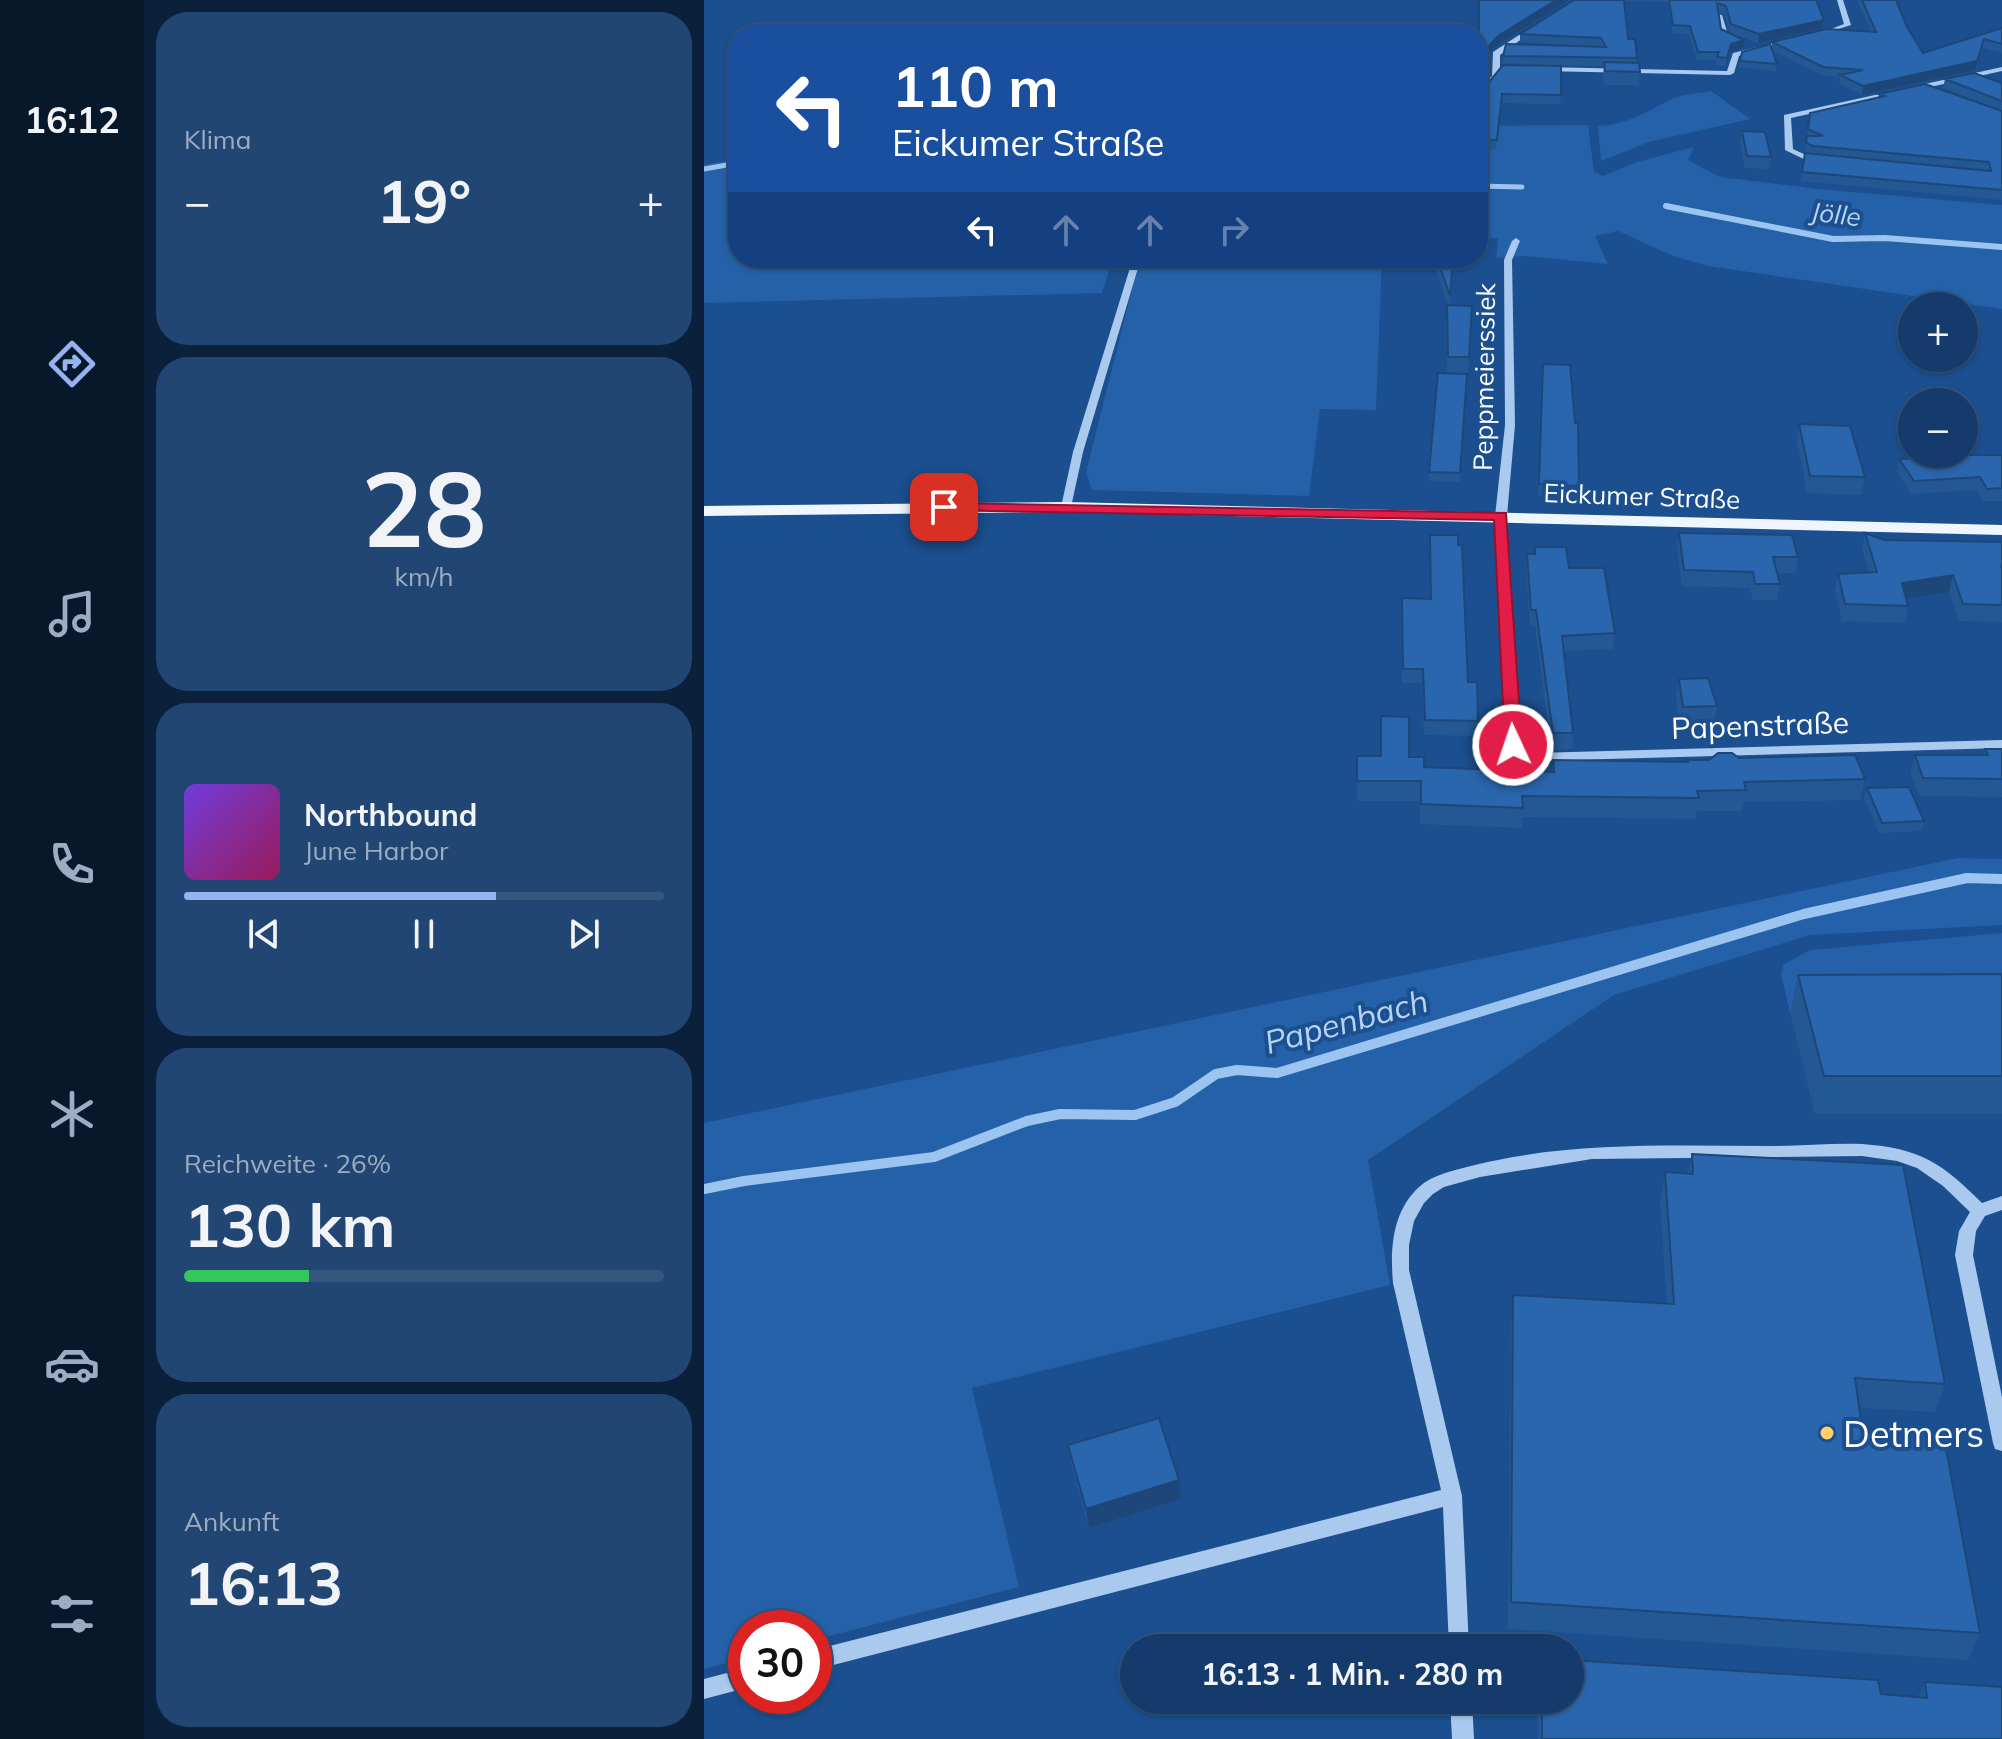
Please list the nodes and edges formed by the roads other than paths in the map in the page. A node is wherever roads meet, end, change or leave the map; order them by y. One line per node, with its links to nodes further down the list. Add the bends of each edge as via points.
1 (1840, 0): 4 (street, via 1848,25)
2 (1719, 15): 7 (street, via 1725,36)
3 (1540, 24): 6 (street)
4 (1810, 37)
5 (1796, 39): 7 (street)
6 (1502, 47): 8 (street); 9 (street)
7 (1757, 48): 11 (street, via 1736,55 1730,73)
8 (1514, 50)
9 (1496, 69): 10 (street); 13 (street)
10 (1511, 69)
11 (1526, 69)
12 (2002, 69): 14 (street)
13 (1488, 84)
14 (1927, 86): 15 (street); 16 (street, via 1787,117 1789,150)
15 (1939, 92)
16 (1831, 164)
17 (1516, 241): 21 (street, Peppmeierssiek, via 1508,260 1510,425)
18 (1134, 268): 19 (street)
19 (1066, 507): 20 (main road, Eickumer Straße); 21 (main road, Eickumer Straße)
20 (704, 511)
21 (1501, 516): 22 (main road, Eickumer Straße); 24 (street, Peppmeierssiek, via 1513,745)
22 (2002, 530)
23 (2002, 744): 24 (street, Papenstraße, via 1534,757)
24 (1521, 753)
25 (2002, 1203): 26 (street)
26 (1979, 1211): 27 (street, via 1964,1255); 28 (street, via 1931,1168 1911,1158 1865,1152 1590,1153 1434,1184 1403,1223 1399,1250 1402,1283)
27 (2002, 1443)
28 (1452, 1496): 29 (street); 30 (street)
29 (1458, 1634)
30 (832, 1655)
31 (728, 1683): 32 (street)
32 (704, 1689)
33 (1462, 1714): 34 (street)
34 (1463, 1739)

